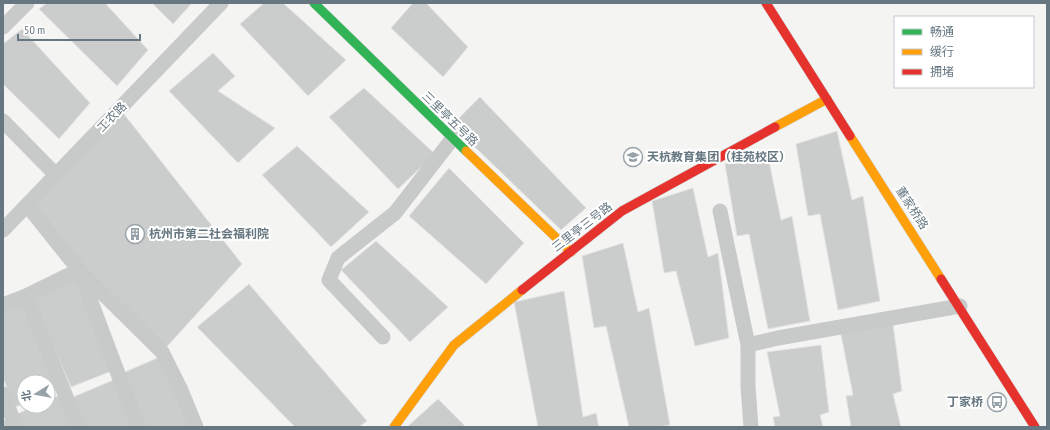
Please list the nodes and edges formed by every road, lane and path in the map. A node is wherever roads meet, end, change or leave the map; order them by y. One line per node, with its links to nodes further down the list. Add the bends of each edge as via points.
1 (27, 3): 5 (street)
2 (221, 3): 9 (street, 工农路)
3 (314, 3): 8 (street, 三里亭五号路)
4 (766, 3): 6 (street, 董家桥路)
5 (3, 27)
6 (827, 99): 13 (street, 三里亭三号路, via 622,211); 17 (street, 董家桥路)
7 (3, 121): 9 (street)
8 (453, 138): 13 (street, 三里亭五号路); 18 (street, via 395,213 338,258 328,280)
9 (56, 175): 10 (street, 工农路)
10 (27, 205): 12 (street, 工农路); 14 (street)
11 (720, 211): 19 (street)
12 (3, 230)
13 (571, 252): 25 (street, 三里亭三号路, via 454,345)
14 (79, 270): 15 (street); 23 (street); 24 (street, via 162,352)
15 (26, 296): 16 (street); 22 (street)
16 (3, 306)
17 (960, 306): 19 (street); 27 (street, 董家桥路)
18 (383, 337)
19 (748, 345): 26 (street)
20 (3, 394): 21 (street)
21 (16, 427)
22 (78, 427)
23 (138, 427)
24 (196, 427)
25 (394, 427)
26 (751, 427)
27 (1035, 427)

